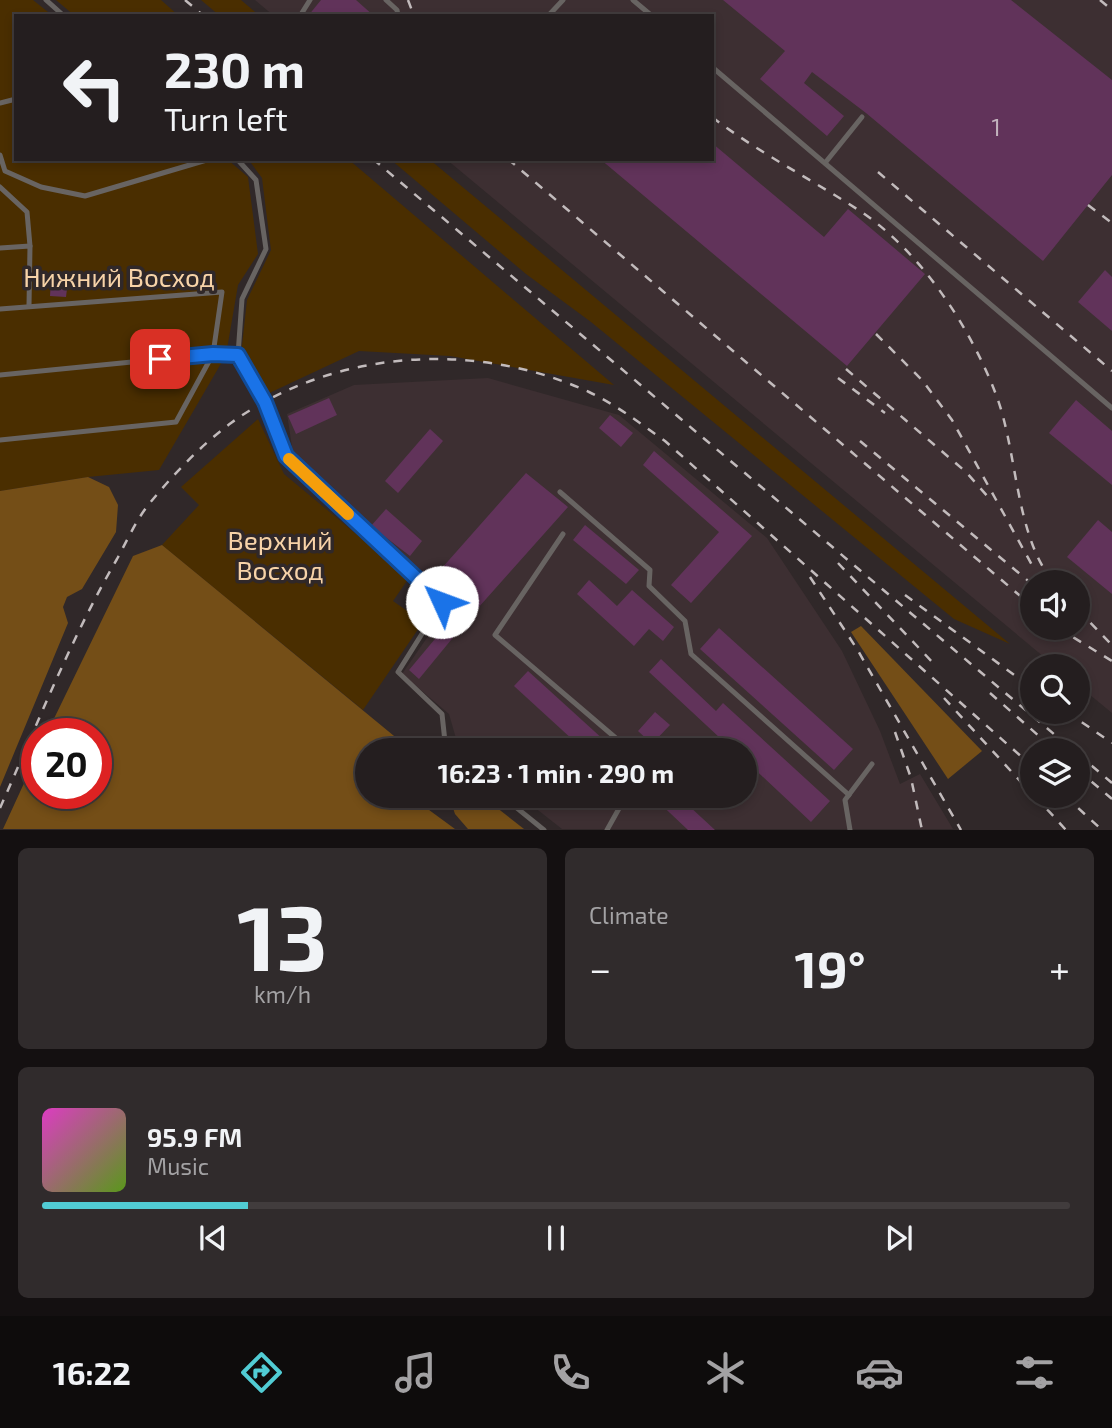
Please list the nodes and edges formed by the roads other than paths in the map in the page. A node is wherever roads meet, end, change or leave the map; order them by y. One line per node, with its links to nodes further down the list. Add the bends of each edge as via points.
1 (46, 0): 5 (lane)
2 (386, 0): 6 (lane)
3 (563, 0): 7 (lane)
4 (633, 0): 8 (lane)
5 (63, 14)
6 (398, 14)
7 (550, 14)
8 (650, 14)
9 (714, 69): 14 (lane)
10 (862, 117): 14 (lane)
11 (0, 155): 12 (lane, via 5,171 41,187 85,196)
12 (203, 161)
13 (239, 161): 21 (lane, via 256,180 266,249 242,299)
14 (825, 163): 23 (lane)
15 (0, 187): 16 (lane, via 27,212)
16 (30, 246): 17 (lane); 18 (lane)
17 (0, 248)
18 (29, 306): 19 (lane); 20 (lane, via 222,292)
19 (0, 309)
20 (213, 354): 21 (lane); 22 (lane); 24 (lane, via 176,422)
21 (238, 355): 27 (lane, via 265,402 286,456 442,602 398,672 442,714)
22 (0, 374)
23 (1112, 408)
24 (0, 440)
25 (560, 492): 30 (lane, via 650,570 649,586 685,621 691,654)
26 (563, 534): 28 (lane, via 495,635)
27 (445, 738)
28 (616, 738)
29 (872, 764): 30 (lane)
30 (849, 795): 35 (lane, via 845,800)
31 (517, 808): 33 (lane)
32 (619, 808): 34 (lane)
33 (544, 830)
34 (607, 830)
35 (850, 830)

